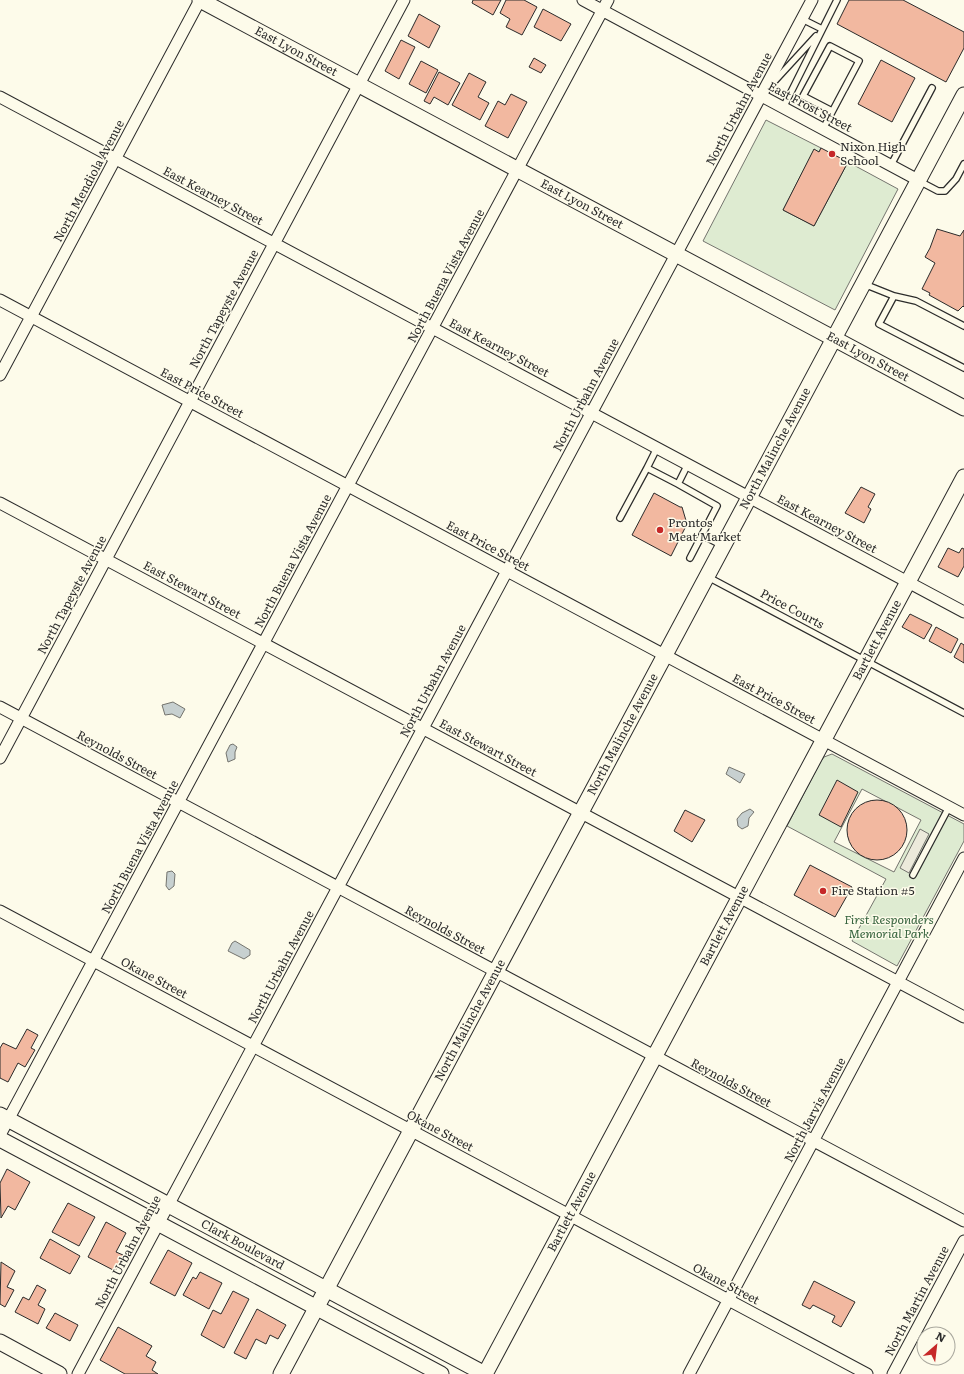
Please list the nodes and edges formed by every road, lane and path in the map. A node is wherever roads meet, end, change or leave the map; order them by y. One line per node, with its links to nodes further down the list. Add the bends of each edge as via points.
1 (200, 0): 10 (main road, East Lyon Street); 18 (street, North Mendiola Avenue)
2 (404, 0): 10 (street, North Tapeyste Avenue)
3 (583, 0): 7 (street, East Frost Street)
4 (608, 0): 7 (street, North Buena Vista Avenue)
5 (812, 0): 8 (street, North Urbahn Avenue)
6 (837, 0): 9 (lane)
7 (602, 10): 13 (street, East Frost Street); 21 (street, North Buena Vista Avenue)
8 (802, 19): 9 (lane); 13 (street, North Urbahn Avenue)
9 (822, 29): 13 (lane); 15 (lane)
10 (359, 85): 21 (main road, East Lyon Street); 23 (street, North Tapeyste Avenue)
11 (932, 88): 20 (lane)
12 (964, 95): 22 (main road, North Malinche Avenue)
13 (761, 96): 15 (street, East Frost Street); 24 (street, North Urbahn Avenue)
14 (0, 97): 18 (street, East Kearney Street)
15 (783, 108): 17 (street, East Frost Street)
16 (832, 111): 16 (lane, via 859,61 830,46 804,96); 17 (lane)
17 (823, 129): 20 (street, East Frost Street)
18 (116, 158): 23 (street, East Kearney Street); 28 (street, North Mendiola Avenue)
19 (964, 164): 22 (lane, via 956,179 945,191 938,191)
20 (891, 165): 22 (street, East Frost Street)
21 (517, 169): 24 (main road, East Lyon Street); 30 (street, North Buena Vista Avenue)
22 (918, 180): 25 (main road, North Malinche Avenue)
23 (274, 243): 30 (street, East Kearney Street); 34 (street, North Tapeyste Avenue)
24 (676, 254): 31 (main road, East Lyon Street); 36 (street, North Urbahn Avenue)
25 (864, 283): 26 (lane); 31 (main road, North Malinche Avenue)
26 (894, 296): 29 (lane, via 916,301); 32 (lane, via 879,324)
27 (0, 300): 28 (street, East Price Street)
28 (31, 317): 33 (street, North Mendiola Avenue); 34 (street, East Price Street)
29 (964, 326)
30 (433, 328): 36 (street, East Kearney Street); 42 (street, North Buena Vista Avenue)
31 (834, 339): 35 (main road, East Lyon Street); 43 (main road, North Malinche Avenue)
32 (964, 368)
33 (0, 375)
34 (190, 402): 42 (street, East Price Street); 49 (street, North Tapeyste Avenue)
35 (964, 408)
36 (591, 412): 37 (street, East Kearney Street); 50 (street, North Urbahn Avenue)
37 (657, 448): 38 (street, East Kearney Street); 39 (lane)
38 (688, 464): 41 (lane); 43 (street, East Kearney Street)
39 (647, 468): 41 (lane); 45 (lane)
40 (964, 477): 52 (main road, Bartlett Avenue)
41 (678, 484): 46 (lane, via 717,506)
42 (348, 486): 50 (street, East Price Street); 54 (street, North Buena Vista Avenue)
43 (750, 497): 47 (main road, North Malinche Avenue); 52 (street, East Kearney Street)
44 (0, 503): 49 (street, East Stewart Street)
45 (620, 518)
46 (702, 535): 47 (lane); 48 (lane)
47 (723, 547): 51 (main road, North Malinche Avenue)
48 (690, 558)
49 (106, 559): 54 (street, East Stewart Street); 59 (street, North Tapeyste Avenue)
50 (507, 571): 55 (street, East Price Street); 60 (street, North Urbahn Avenue)
51 (707, 576): 55 (main road, North Malinche Avenue); 56 (lane, Price Courts)
52 (908, 582): 53 (street, East Kearney Street); 56 (main road, Bartlett Avenue)
53 (964, 612)
54 (264, 643): 60 (street, East Stewart Street); 63 (street, North Buena Vista Avenue)
55 (665, 655): 61 (street, East Price Street); 65 (main road, North Malinche Avenue)
56 (866, 661): 58 (lane, Price Courts); 61 (main road, Bartlett Avenue)
57 (0, 707): 59 (street, Reynolds Street)
58 (964, 713)
59 (21, 718): 62 (street, North Tapeyste Avenue); 63 (street, Reynolds Street)
60 (423, 728): 65 (street, East Stewart Street); 69 (street, North Urbahn Avenue)
61 (824, 740): 64 (street, East Price Street); 70 (main road, Bartlett Avenue)
62 (0, 758)
63 (178, 802): 69 (street, Reynolds Street); 72 (street, North Buena Vista Avenue)
64 (949, 807): 66 (street, East Price Street); 68 (lane)
65 (581, 813): 70 (street, East Stewart Street); 73 (main road, North Malinche Avenue)
66 (964, 815)
67 (964, 858): 74 (street, North Jarvis Avenue)
68 (913, 875)
69 (338, 887): 73 (street, Reynolds Street); 76 (street, North Urbahn Avenue)
70 (740, 897): 74 (street, East Stewart Street); 77 (main road, Bartlett Avenue)
71 (0, 911): 72 (street, Okane Street)
72 (93, 961): 76 (street, Okane Street); 78 (street, North Buena Vista Avenue)
73 (496, 972): 77 (street, Reynolds Street); 79 (main road, North Malinche Avenue)
74 (898, 982): 75 (street, East Stewart Street); 82 (street, North Jarvis Avenue)
75 (964, 1017)
76 (253, 1046): 79 (street, Okane Street); 83 (street, North Urbahn Avenue)
77 (654, 1057): 82 (street, Reynolds Street); 84 (main road, Bartlett Avenue)
78 (4, 1117): 80 (street, North Buena Vista Avenue); 83 (main road, Clark Boulevard)
79 (411, 1130): 84 (street, Okane Street); 88 (main road, North Malinche Avenue)
80 (0, 1135)
81 (0, 1139): 86 (main road, Clark Boulevard)
82 (813, 1141): 85 (street, Reynolds Street); 89 (street, North Jarvis Avenue)
83 (168, 1205): 86 (street, North Urbahn Avenue); 88 (main road, Clark Boulevard)
84 (570, 1215): 89 (street, Okane Street); 96 (main road, Bartlett Avenue)
85 (964, 1221)
86 (158, 1223): 90 (main road, Clark Boulevard); 93 (street, North Urbahn Avenue)
87 (964, 1241): 99 (street, North Martin Avenue)
88 (326, 1289): 90 (main road, North Malinche Avenue); 96 (main road, Clark Boulevard)
89 (729, 1300): 97 (street, North Jarvis Avenue); 98 (street, Okane Street)
90 (316, 1308): 94 (main road, North Malinche Avenue); 95 (main road, Clark Boulevard)
91 (0, 1342): 92 (main road)
92 (59, 1374)
93 (78, 1374)
94 (281, 1374)
95 (441, 1374)
96 (485, 1374)
97 (689, 1374)
98 (867, 1374)
99 (893, 1374)

